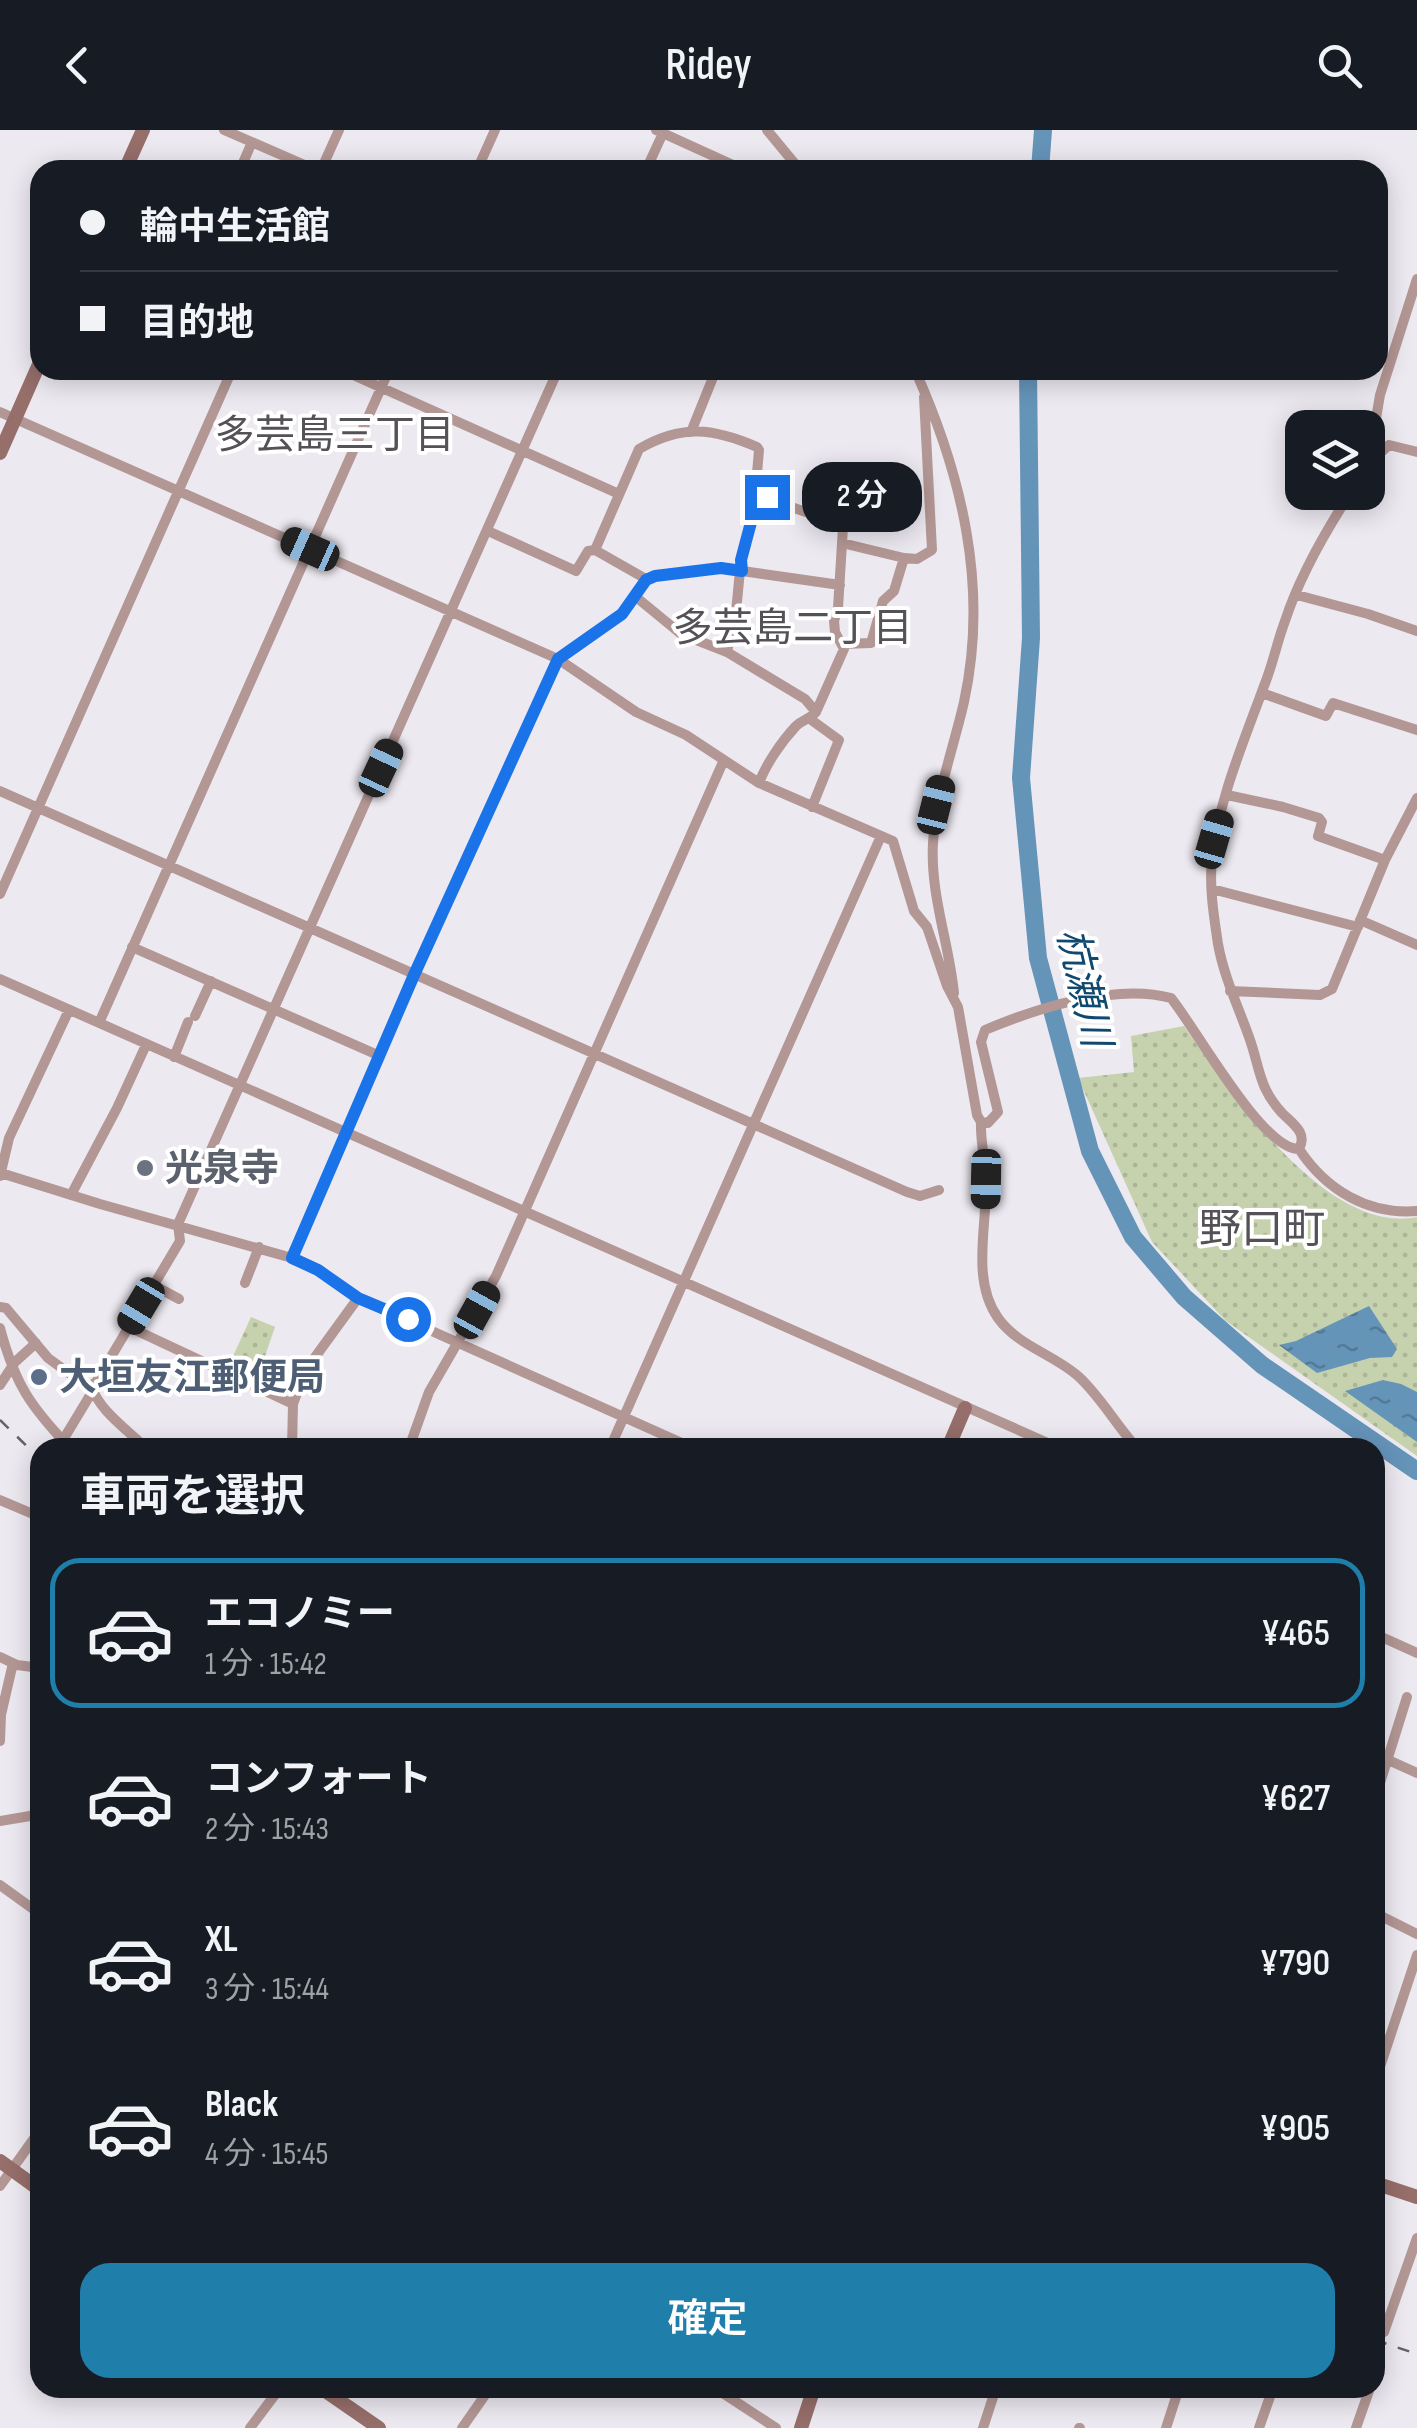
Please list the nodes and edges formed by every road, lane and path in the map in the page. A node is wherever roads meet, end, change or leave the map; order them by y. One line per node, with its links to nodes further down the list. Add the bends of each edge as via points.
1 (143, 130): 8 (main road)
2 (224, 130): 7 (street)
3 (339, 130): 11 (street)
4 (494, 130): 12 (street)
5 (767, 130): 15 (street)
6 (659, 132): 13 (street); 14 (street)
7 (252, 142): 9 (street); 10 (street)
8 (130, 160)
9 (244, 160)
10 (295, 160)
11 (324, 160)
12 (481, 160)
13 (649, 160)
14 (722, 160)
15 (792, 160)
16 (1417, 279): 17 (street)
17 (1388, 370)
18 (32, 380): 30 (main road)
19 (228, 380): 36 (street)
20 (364, 380): 26 (street)
21 (385, 380): 26 (street)
22 (554, 380): 33 (street)
23 (712, 380): 31 (street)
24 (919, 380): 27 (street)
25 (1385, 380): 28 (street)
26 (381, 388): 33 (street); 42 (street)
27 (924, 391): 44 (street, via 932,550); 78 (street, via 963,502 972,562 970,661 932,848)
28 (1377, 410)
29 (0, 412): 30 (street)
30 (15, 418): 35 (main road); 36 (street)
31 (691, 432): 37 (street, via 639,449); 38 (street, via 722,432 757,447)
32 (1385, 449): 34 (street)
33 (523, 451): 37 (street); 40 (street)
34 (1417, 452)
35 (0, 453)
36 (179, 490): 42 (street); 64 (street)
37 (619, 494): 43 (street)
38 (758, 496): 41 (street, via 838,523); 45 (street)
39 (1339, 510): 48 (street)
40 (488, 531): 43 (street, via 576,571); 50 (street)
41 (842, 543): 44 (street); 47 (street)
42 (310, 549): 50 (street); 67 (street)
43 (595, 550): 46 (street)
44 (904, 558): 52 (street, via 871,643)
45 (742, 571): 46 (street); 47 (street); 53 (street)
46 (646, 580): 49 (street)
47 (840, 585): 52 (street, via 834,632)
48 (1296, 595): 51 (street); 55 (street)
49 (636, 597): 53 (street, via 681,634); 54 (street)
50 (452, 612): 54 (street); 71 (street)
51 (1417, 631)
52 (844, 644): 56 (street)
53 (727, 652): 56 (street, via 805,699)
54 (558, 659): 58 (street); 74 (street)
55 (1262, 693): 57 (street, via 1326,716 1334,703); 61 (street)
56 (813, 715): 59 (street, via 800,721); 63 (street, via 839,740)
57 (1417, 730)
58 (723, 762): 59 (street); 83 (street)
59 (759, 783): 63 (street)
60 (0, 791): 64 (street)
61 (1228, 795): 66 (street, via 1319,818 1318,836); 68 (street, via 1214,839)
62 (1417, 798): 66 (street)
63 (812, 807): 65 (street)
64 (38, 808): 67 (street); 69 (street)
65 (880, 836): 78 (street, via 893,840 914,911 927,926); 88 (street)
66 (1385, 860): 70 (street)
67 (168, 865): 71 (street); 73 (street)
68 (1212, 889): 70 (street); 77 (street)
69 (0, 894)
70 (1359, 923): 72 (street); 77 (street, via 1327,993)
71 (309, 928): 74 (street); 79 (street)
72 (1417, 945)
73 (132, 947): 76 (street); 81 (street)
74 (414, 975): 83 (street); 84 (street)
75 (0, 979): 80 (street)
76 (210, 982): 79 (street); 85 (street)
77 (1230, 990): 91 (street, via 1265,1090 1302,1133)
78 (954, 996): 87 (street)
79 (274, 1009): 84 (street); 86 (street)
80 (69, 1010): 81 (street); 90 (street)
81 (99, 1023): 82 (street)
82 (146, 1045): 85 (street); 94 (street)
83 (592, 1053): 88 (street); 96 (street)
84 (380, 1056): 89 (street)
85 (174, 1057): 86 (street)
86 (241, 1086): 89 (street); 97 (street)
87 (981, 1122): 91 (street, via 998,1112 981,1042 986,1030 1100,996 1152,993 1171,998 1250,1110 1286,1147); 125 (street, via 982,1270 996,1315 1010,1333 1078,1376)
88 (754, 1123): 93 (street, via 907,1192); 101 (street)
89 (347, 1134): 96 (street); 99 (street)
90 (4, 1136): 92 (street)
91 (1299, 1149): 95 (street, via 1336,1188 1366,1205 1390,1213)
92 (0, 1174): 94 (street)
93 (938, 1190)
94 (70, 1195): 97 (street)
95 (1417, 1211)
96 (524, 1212): 101 (street); 109 (street)
97 (178, 1224): 98 (street); 102 (street, via 180,1241)
98 (259, 1247): 99 (street); 100 (street)
99 (292, 1258): 104 (street)
100 (245, 1282)
101 (684, 1282): 114 (street); 115 (street)
102 (153, 1285): 103 (street); 106 (street)
103 (179, 1298)
104 (358, 1298): 109 (street); 113 (street, via 305,1371)
105 (0, 1307): 108 (street)
106 (129, 1326): 112 (street); 113 (street)
107 (0, 1328): 110 (street)
108 (36, 1344): 110 (street); 112 (street)
109 (458, 1344): 115 (street); 120 (street, via 428,1392)
110 (11, 1371): 111 (street); 116 (street)
111 (0, 1385)
112 (91, 1389): 117 (street); 118 (street)
113 (293, 1404): 119 (street)
114 (965, 1408): 123 (main road); 124 (street)
115 (624, 1416): 121 (street); 122 (street)
116 (62, 1438)
117 (70, 1438)
118 (137, 1438)
119 (292, 1438)
120 (412, 1438)
121 (614, 1438)
122 (671, 1438)
123 (952, 1438)
124 (1036, 1438)
125 (1129, 1438)
126 (0, 1500): 127 (street)
127 (30, 1513)
128 (1385, 1639): 129 (street)
129 (1417, 1653)
130 (0, 1657): 131 (street)
131 (13, 1663): 132 (street); 134 (street)
132 (30, 1666)
133 (1407, 1697): 136 (street)
134 (0, 1740)
135 (1385, 1759): 136 (street)
136 (1388, 1760): 137 (street); 138 (street)
137 (1385, 1769)
138 (1417, 1773)
139 (30, 1816): 140 (street)
140 (0, 1821)
141 (0, 1886): 142 (street)
142 (30, 1907)
143 (1385, 1918): 144 (street)
144 (1417, 1934)
145 (1417, 1955): 146 (street)
146 (1385, 2052)
147 (30, 2141): 148 (street)
148 (6, 2166): 149 (main road); 150 (street)
149 (30, 2183)
150 (0, 2186)
151 (1385, 2187): 152 (main road)
152 (1417, 2198)
153 (1417, 2238): 154 (street)
154 (1385, 2329)
155 (272, 2398): 164 (street)
156 (336, 2398): 165 (main road)
157 (483, 2398): 166 (street)
158 (730, 2398): 167 (street)
159 (811, 2398): 168 (main road)
160 (993, 2398): 169 (street)
161 (1176, 2398): 170 (street)
162 (1270, 2398): 171 (street)
163 (1366, 2398): 172 (street)
164 (250, 2428)
165 (379, 2428)
166 (462, 2428)
167 (776, 2428)
168 (801, 2428)
169 (983, 2428)
170 (1166, 2428)
171 (1259, 2428)
172 (1356, 2428)

